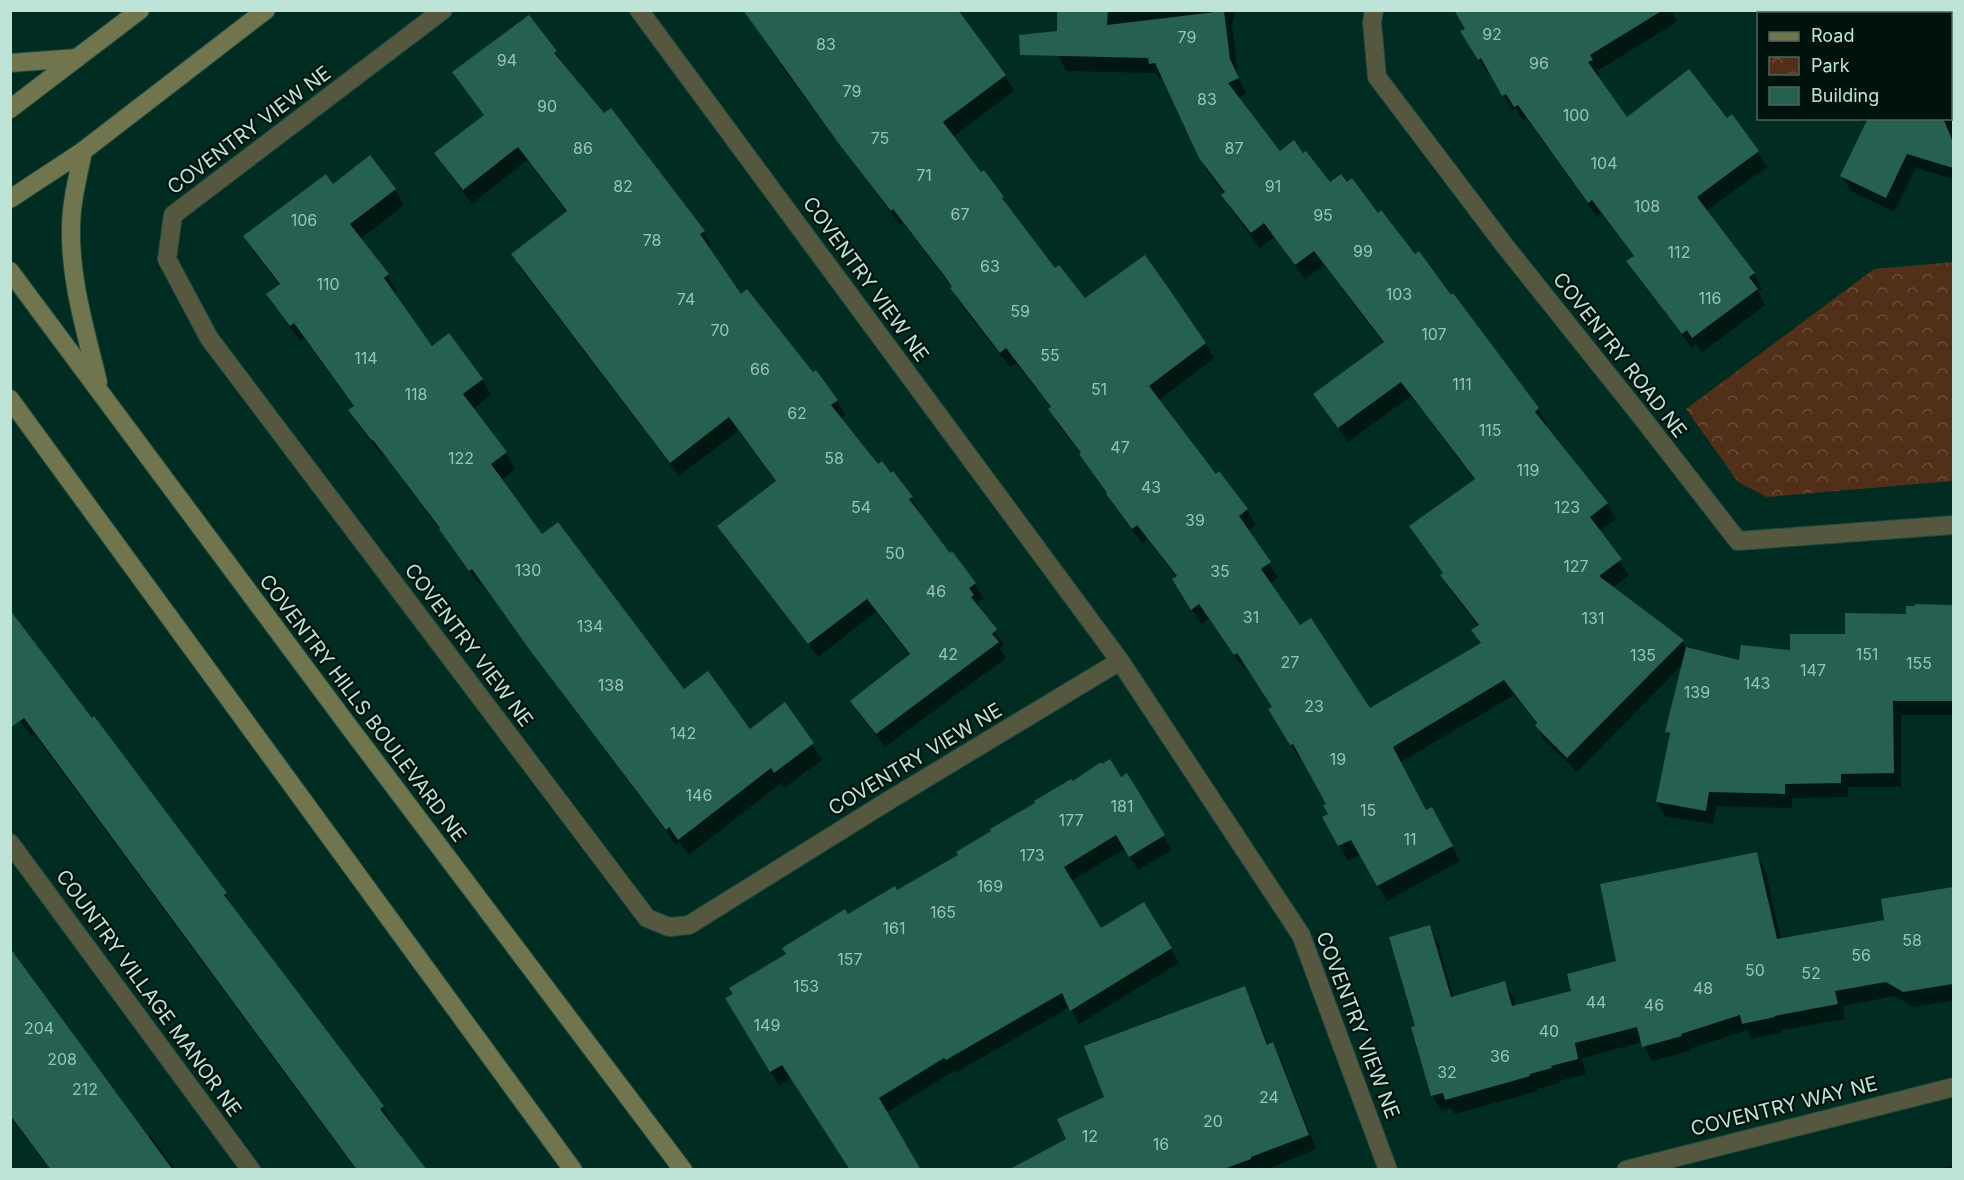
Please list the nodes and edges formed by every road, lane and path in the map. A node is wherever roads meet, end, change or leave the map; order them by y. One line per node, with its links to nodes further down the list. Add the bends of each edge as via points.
1 (140, 10): 6 (street)
2 (266, 10): 9 (street)
3 (443, 10): 15 (street, COVENTRY VIEW NE, via 173,215 166,259 209,338 647,918 669,927 688,925)
4 (639, 10): 15 (street, COVENTRY VIEW NE)
5 (1374, 10): 14 (street, COVENTRY ROAD NE, via 1377,77 1738,541)
6 (77, 58): 7 (street); 8 (street)
7 (10, 63)
8 (10, 109)
9 (83, 151): 10 (street); 12 (street, via 72,218 74,279)
10 (10, 199)
11 (10, 271): 12 (street, COVENTRY HILLS BOULEVARD NE)
12 (100, 391): 20 (street, COVENTRY HILLS BOULEVARD NE)
13 (10, 399): 19 (street)
14 (1953, 525)
15 (1120, 661): 21 (street, COVENTRY VIEW NE, via 1301,935)
16 (10, 843): 18 (street, COUNTRY VILLAGE MANOR NE)
17 (1953, 1087): 22 (street, COVENTRY WAY NE)
18 (251, 1170)
19 (573, 1170)
20 (683, 1170)
21 (1388, 1170)
22 (1626, 1170)

